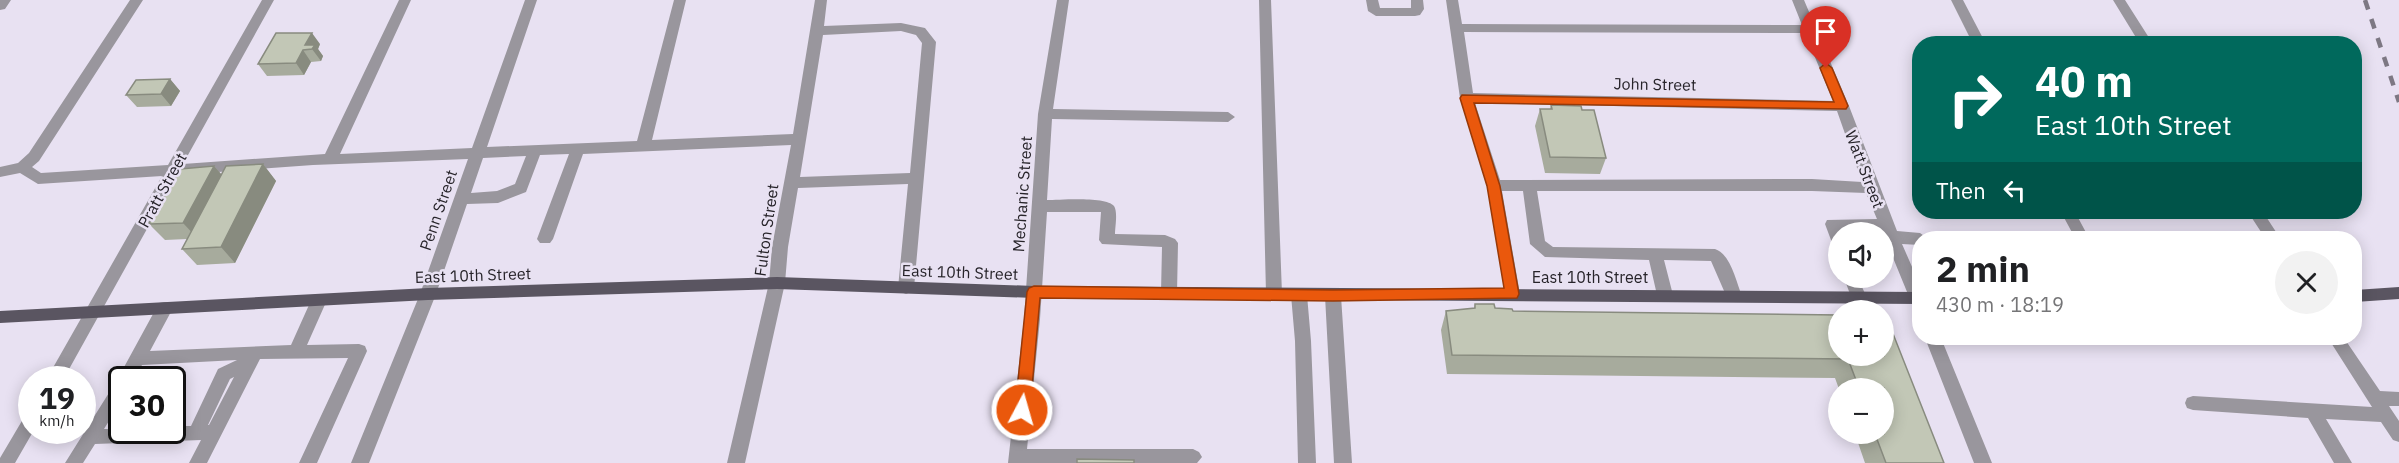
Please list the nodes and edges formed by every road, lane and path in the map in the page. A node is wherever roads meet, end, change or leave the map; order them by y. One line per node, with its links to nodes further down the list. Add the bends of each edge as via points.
1 (5, 0): 16 (street)
2 (137, 0): 32 (street, via 34,157)
3 (268, 0): 33 (street, Pratt Street)
4 (405, 0): 31 (street)
5 (531, 0): 30 (street, Penn Street)
6 (680, 0): 27 (street)
7 (821, 0): 19 (street, Fulton Street)
8 (1063, 0): 24 (street, Mechanic Street)
9 (1265, 0): 56 (street)
10 (1372, 0): 11 (street, via 1377,12 1415,12)
11 (1417, 0)
12 (1452, 0): 17 (street)
13 (1798, 0): 18 (street, Watt Street)
14 (1957, 0): 20 (street)
15 (2119, 0): 21 (street)
16 (0, 6)
17 (1456, 28): 18 (street); 22 (street)
18 (1810, 29): 23 (street, Watt Street)
19 (816, 31): 26 (street, Fulton Street); 35 (street, via 901,27 920,31 929,42)
20 (1976, 36)
21 (2142, 36)
22 (1467, 98): 23 (street, John Street); 37 (street)
23 (1842, 106): 39 (street, Watt Street)
24 (1045, 114): 25 (street); 41 (street, Mechanic Street)
25 (1228, 117)
26 (799, 139): 27 (street); 36 (street, Fulton Street)
27 (643, 146): 28 (street)
28 (578, 148): 29 (street); 45 (street)
29 (535, 150): 30 (street); 40 (street, via 521,188 498,197)
30 (478, 153): 31 (street); 40 (street, Penn Street)
31 (330, 159): 33 (street)
32 (22, 167): 33 (street, via 38,179); 34 (street)
33 (173, 171): 67 (street, Pratt Street)
34 (0, 172)
35 (915, 178): 36 (street); 50 (street)
36 (791, 183): 48 (street, Fulton Street)
37 (1494, 186): 38 (street); 57 (street)
38 (1529, 186): 39 (street); 47 (street, via 1538,244 1550,253)
39 (1871, 187): 42 (street, Watt Street)
40 (461, 199): 55 (street, Penn Street)
41 (1039, 206): 52 (street, Mechanic Street); 53 (street, via 1103,206 1108,210 1107,240 1170,243)
42 (1885, 222)
43 (1894, 232): 44 (street)
44 (1912, 236)
45 (546, 239)
46 (1894, 242): 49 (street, Watt Street)
47 (1655, 254): 59 (street); 61 (street, via 1715,255)
48 (777, 283): 50 (main road, East 10th Street); 55 (main road, East 10th Street); 96 (street, Fulton Street)
49 (1912, 284)
50 (906, 288): 52 (main road, East 10th Street)
51 (1855, 288): 63 (street)
52 (1034, 292): 53 (main road, East 10th Street); 90 (street, Mechanic Street)
53 (1169, 293): 56 (main road, East 10th Street)
54 (2399, 293): 62 (main road)
55 (428, 294): 64 (main road, East 10th Street); 95 (street, Penn Street)
56 (1274, 294): 58 (main road, East 10th Street)
57 (1512, 294): 59 (main road, East 10th Street); 60 (main road, East 10th Street)
58 (1299, 295): 60 (main road, East 10th Street); 97 (street)
59 (1665, 295): 61 (main road, East 10th Street)
60 (1333, 296): 98 (street)
61 (1734, 296): 63 (main road, East 10th Street)
62 (2362, 296)
63 (1859, 298): 65 (main road, East 10th Street)
64 (319, 300): 66 (main road, East 10th Street); 71 (street)
65 (1912, 300)
66 (165, 308): 67 (main road, East 10th Street); 73 (street)
67 (93, 312): 68 (main road, East 10th Street); 74 (street, Pratt Street)
68 (0, 317)
69 (1936, 345): 99 (street)
70 (2341, 345): 76 (street)
71 (296, 351): 72 (street); 94 (street, via 359,351)
72 (252, 357): 73 (street); 83 (street); 84 (street, via 224,374)
73 (138, 358): 75 (street)
74 (62, 366)
75 (133, 366)
76 (2375, 398): 77 (street); 81 (street)
77 (2399, 399)
78 (2193, 403): 80 (street)
79 (108, 408): 82 (street)
80 (2313, 411): 81 (street); 100 (street)
81 (2386, 415): 85 (street)
82 (96, 427)
83 (214, 432): 84 (street); 93 (street)
84 (196, 433): 86 (street)
85 (2399, 435)
86 (96, 437)
87 (18, 443): 91 (street)
88 (86, 444): 92 (street)
89 (1193, 457): 90 (street)
90 (1017, 459)
91 (6, 463)
92 (74, 463)
93 (198, 463)
94 (308, 463)
95 (360, 463)
96 (736, 463)
97 (1306, 463)
98 (1343, 463)
99 (1983, 463)
100 (2343, 463)

